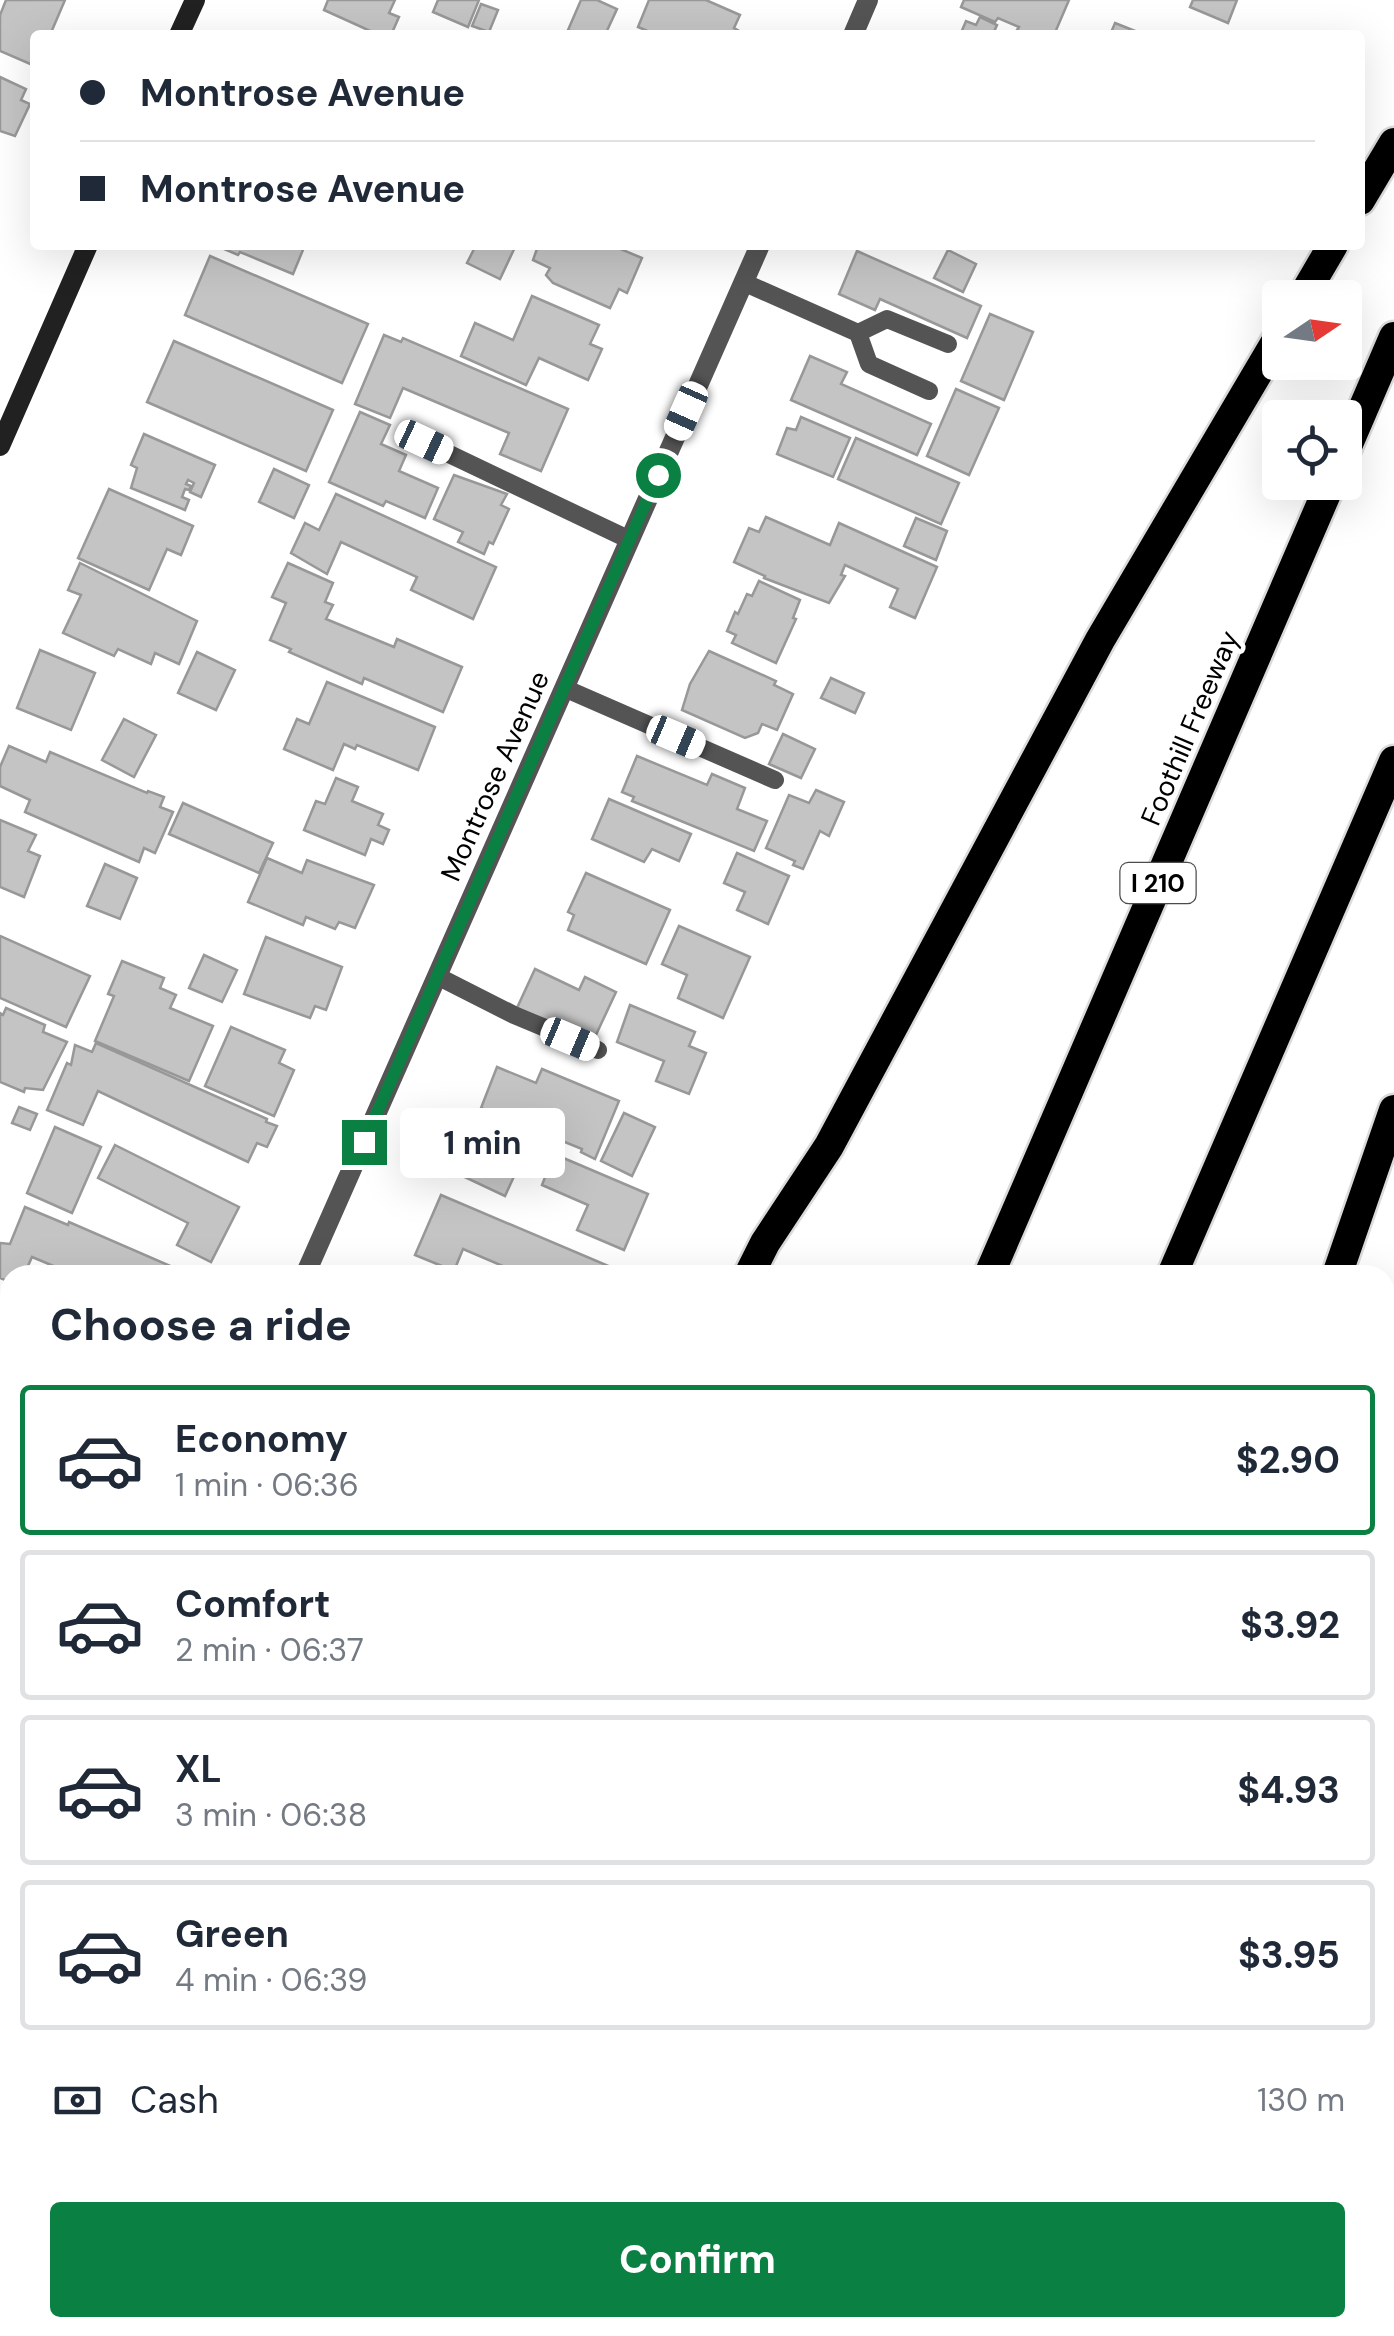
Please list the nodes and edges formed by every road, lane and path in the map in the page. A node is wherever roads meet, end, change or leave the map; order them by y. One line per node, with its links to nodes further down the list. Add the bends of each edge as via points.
1 (195, 0): 3 (main road)
2 (868, 0): 4 (street)
3 (182, 30)
4 (854, 30)
5 (1394, 143): 6 (highway)
6 (1365, 192)
7 (86, 250): 19 (main road)
8 (758, 250): 11 (street, Montrose Avenue)
9 (1331, 250): 10 (highway)
10 (1313, 280)
11 (743, 282): 12 (lane); 21 (street, Montrose Avenue)
12 (858, 333): 14 (lane, via 887,319); 16 (lane, via 868,364)
13 (1394, 337): 17 (highway)
14 (948, 344)
15 (1262, 366): 29 (highway, via 1100,640 829,1146)
16 (929, 391)
17 (1362, 411)
18 (424, 442): 21 (lane)
19 (0, 446)
20 (1323, 500): 30 (highway, Foothill Freeway / I 210)
21 (630, 540): 22 (street, Montrose Avenue)
22 (564, 688): 24 (lane); 25 (street, Montrose Avenue)
23 (1394, 761): 31 (highway)
24 (775, 780)
25 (437, 976): 26 (lane); 28 (street, Montrose Avenue)
26 (598, 1050)
27 (1394, 1110): 32 (highway)
28 (309, 1265)
29 (754, 1265)
30 (992, 1265)
31 (1176, 1265)
32 (1340, 1265)

